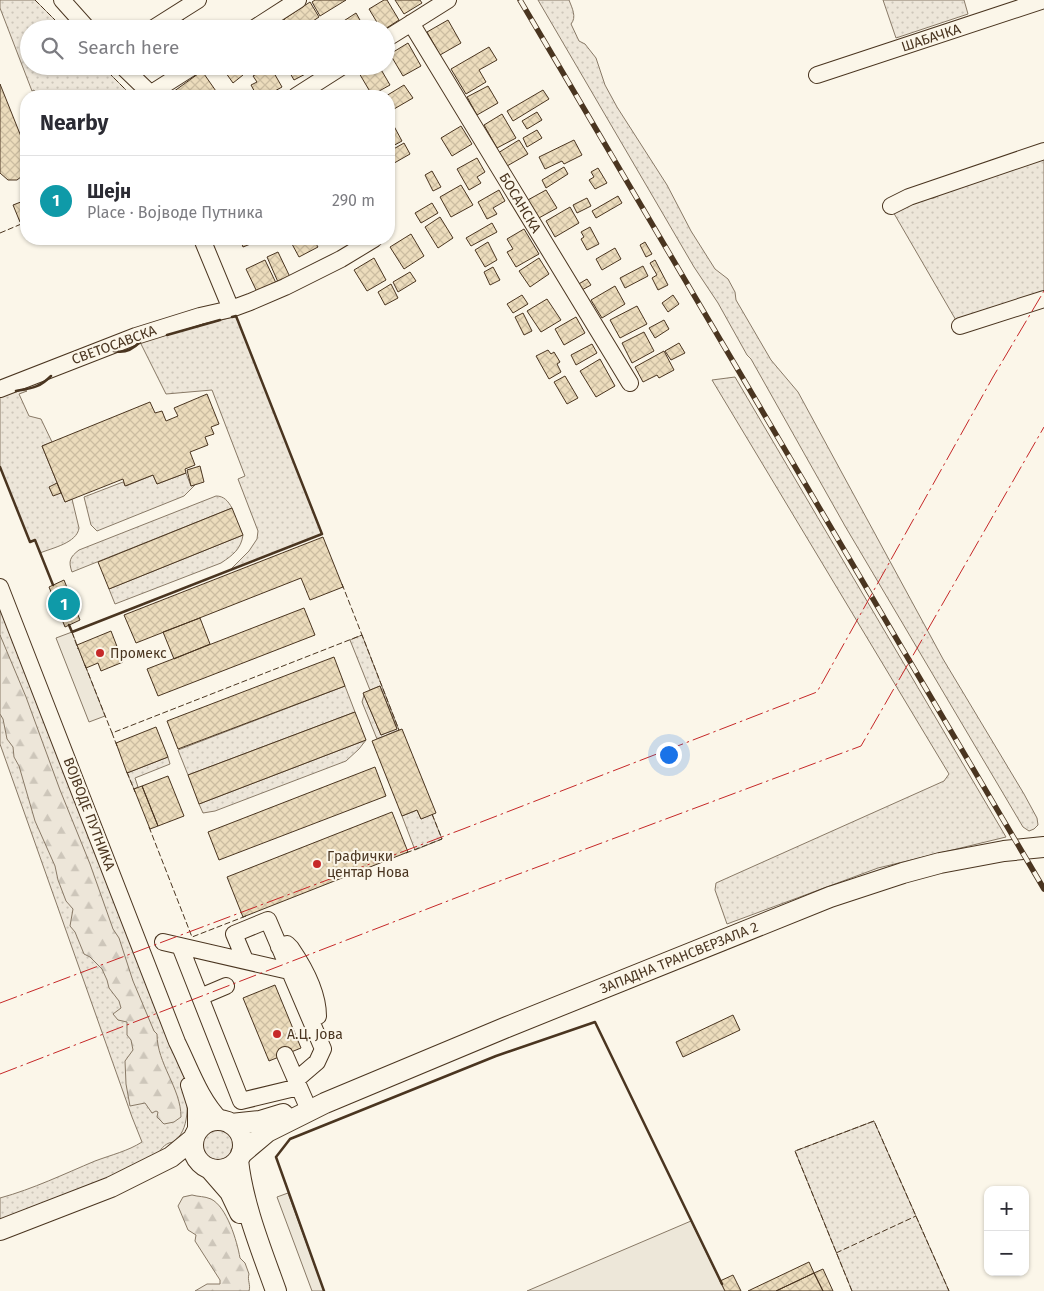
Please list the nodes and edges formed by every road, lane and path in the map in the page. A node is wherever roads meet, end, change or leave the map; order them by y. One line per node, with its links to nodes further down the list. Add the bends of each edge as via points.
1 (62, 0): 6 (street)
2 (198, 0): 7 (street)
3 (298, 0): 8 (street)
4 (448, 0): 9 (street)
5 (1044, 0): 14 (street, ШАБАЧКА)
6 (80, 20)
7 (166, 20)
8 (267, 20)
9 (411, 23): 10 (street); 25 (street, БОСАНСКА)
10 (395, 33)
11 (131, 75): 15 (street)
12 (181, 75): 16 (street)
13 (329, 75): 17 (street)
14 (817, 75)
15 (147, 90)
16 (159, 90)
17 (305, 90)
18 (1044, 151): 19 (street)
19 (891, 206)
20 (204, 245): 23 (street)
21 (364, 245): 23 (street, СВЕТОСАВСКА, via 285,287)
22 (1044, 299): 24 (street)
23 (231, 309): 26 (street, СВЕТОСАВСКА, via 136,336)
24 (960, 326)
25 (630, 382)
26 (0, 389)
27 (0, 587): 37 (street, ВОЈВОДЕ ПУТНИКА)
28 (1044, 847): 40 (main road, ЗАПАДНА ТРАНСВЕРЗАЛА 2, via 940,863 830,897)
29 (163, 942): 30 (street)
30 (180, 946): 32 (street); 35 (street)
31 (279, 947): 32 (street, via 268,920 234,934); 33 (street); 36 (street, via 287,944 292,948 309,980 318,1007 318,1016)
32 (245, 960): 33 (street)
33 (289, 970): 36 (street)
34 (226, 986): 35 (street)
35 (200, 997): 39 (street, via 241,1101)
36 (311, 1020): 39 (street, via 323,1049 317,1062)
37 (177, 1042): 41 (street, ВОЈВОДЕ ПУТНИКА, via 213,1113); 42 (street, ВОЈВОДЕ ПУТНИКА, via 194,1100)
38 (285, 1055): 39 (street)
39 (297, 1084): 40 (street)
40 (315, 1103): 41 (main road, ЗАПАДНА ТРАНСВЕРЗАЛА 2, via 260,1121); 43 (main road, ЗАПАДНА ТРАНСВЕРЗАЛА 2, via 267,1132)
41 (226, 1122): 42 (main road, via 206,1122); 43 (main road, via 236,1127 242,1137)
42 (194, 1136): 44 (main road, via 194,1151); 45 (main road, via 170,1157)
43 (240, 1157): 44 (main road, via 222,1170); 47 (main road, via 242,1191)
44 (207, 1167): 45 (main road, via 176,1168); 47 (main road, via 230,1192)
45 (111, 1187): 46 (main road)
46 (0, 1230)
47 (261, 1250): 48 (main road)
48 (276, 1291)

